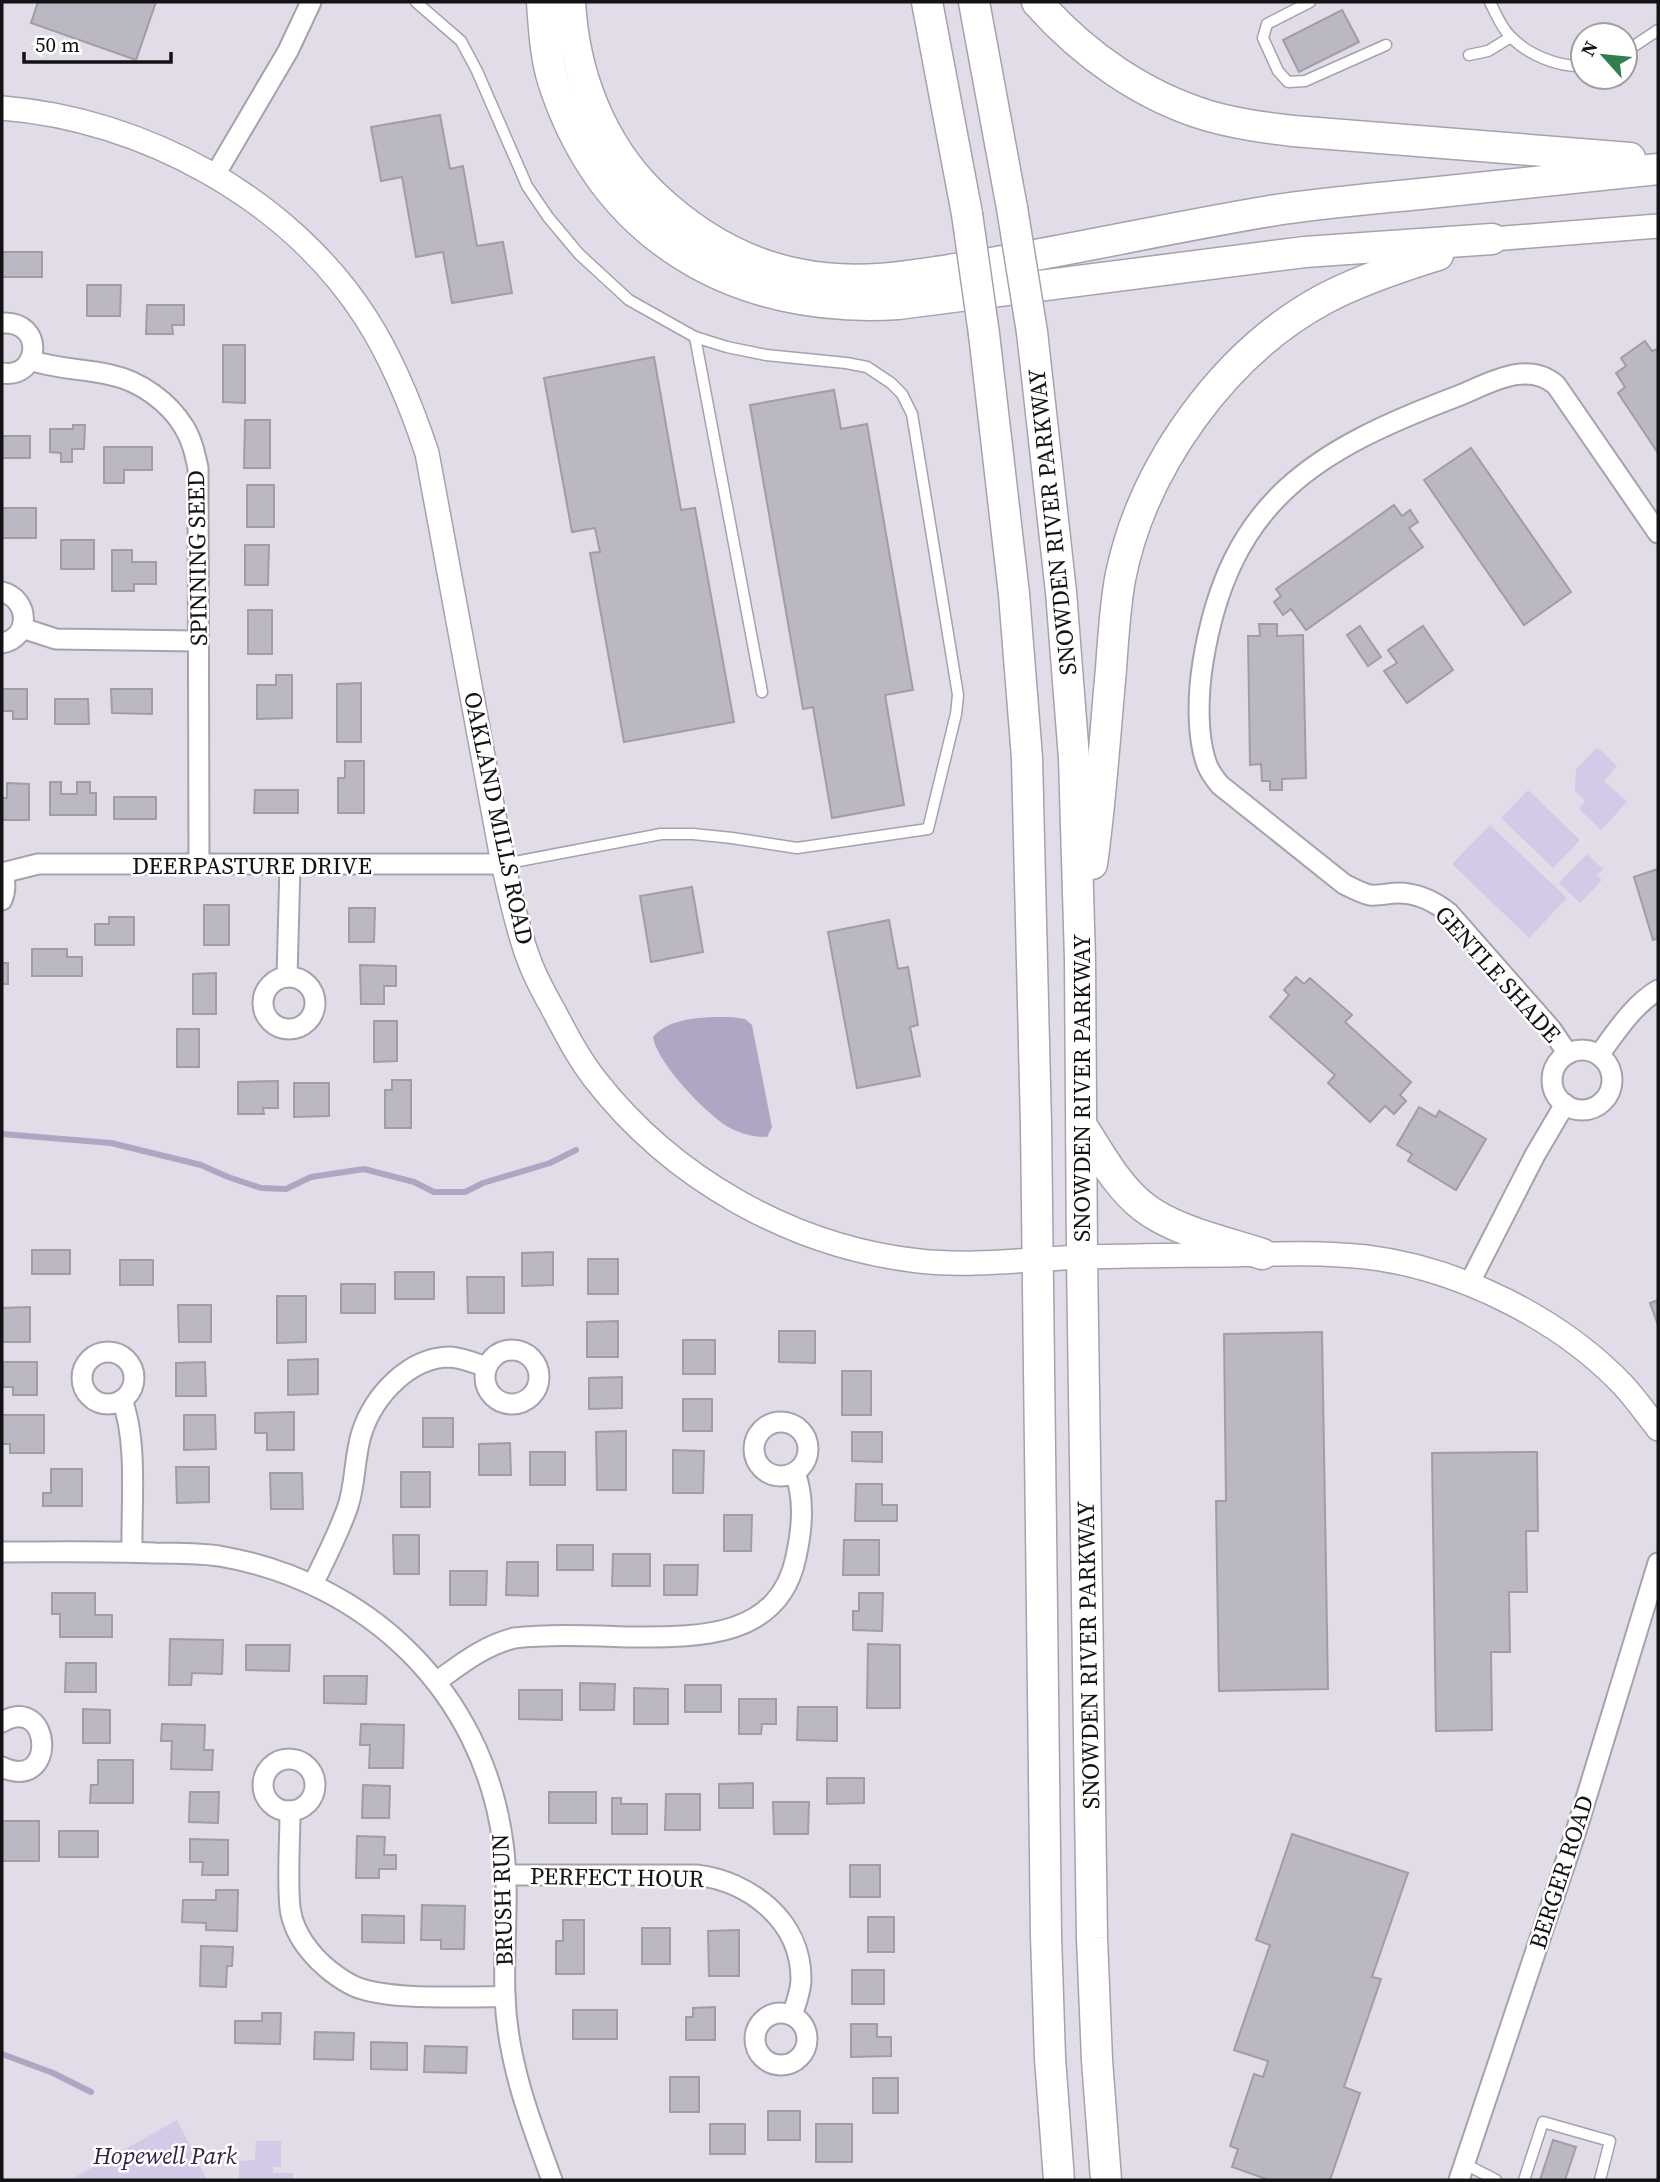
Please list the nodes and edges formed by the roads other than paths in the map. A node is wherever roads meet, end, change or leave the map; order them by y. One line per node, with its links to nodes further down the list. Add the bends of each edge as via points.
1 (311, 2): 21 (street, via 288,51)
2 (416, 2): 25 (lane, via 461,41 527,186 579,254 629,300)
3 (542, 2): 23 (main road, via 545,41 557,89 579,142 620,202 675,250 707,270 766,293 836,305 898,304 1305,252)
4 (570, 2): 20 (main road, via 572,37 592,103 620,158 640,183 690,227 720,246 762,265 801,275 894,279 1298,206)
5 (914, 2): 17 (main road)
6 (927, 2): 17 (main road, SNOWDEN RIVER PARKWAY)
7 (974, 2): 39 (main road, SNOWDEN RIVER PARKWAY, bridge, via 1032,332 1061,592 1074,758)
8 (1037, 2): 19 (main road, via 1085,50 1122,76 1208,116 1293,131)
9 (1310, 2): 14 (lane, via 1267,24 1263,38 1288,82 1305,81)
10 (1490, 2): 12 (lane)
11 (1658, 30): 13 (lane)
12 (1511, 37): 15 (lane, via 1488,51); 16 (lane, via 1546,59)
13 (1639, 43)
14 (1386, 46)
15 (1469, 55)
16 (1569, 65)
17 (947, 106): 48 (main road, SNOWDEN RIVER PARKWAY, bridge, via 984,334 1014,594 1027,758)
18 (2, 108): 21 (street, OAKLAND MILLS ROAD, via 101,127)
19 (1658, 161)
20 (1658, 169)
21 (215, 175): 34 (street, OAKLAND MILLS ROAD, via 275,218 335,278 365,316 410,402 436,492)
22 (1658, 226): 23 (street)
23 (1492, 239): 39 (main road, via 1398,267 1324,299 1294,318 1205,401 1159,471 1135,527 1120,579)
24 (2, 323): 26 (street, via 16,324 27,332 33,349)
25 (695, 337): 33 (lane); 34 (lane, via 766,355 867,368 902,394 912,414 958,695 928,830 797,848 661,834)
26 (30, 360): 27 (street, via 15,374); 31 (street, SPINNING SEED, via 132,382 159,399 184,427 198,468)
27 (2, 373)
28 (1658, 533): 42 (street, GENTLE SHADE, via 1556,385 1533,372 1509,376 1400,418 1301,474 1272,502 1244,540 1226,573 1205,649 1199,694 1201,728 1209,768 1220,785 1356,891 1409,894 1434,901 1551,1029)
29 (2, 592): 30 (street, via 22,607)
30 (22, 628): 31 (street, via 56,639); 32 (street, via 15,638)
31 (197, 642): 36 (street, SPINNING SEED)
32 (2, 643)
33 (762, 692)
34 (503, 864): 35 (street, DEERPASTURE DRIVE); 48 (street, OAKLAND MILLS ROAD, via 530,962 569,1040 620,1109 688,1169 773,1220 860,1251 921,1261)
35 (290, 865): 36 (street, DEERPASTURE DRIVE); 40 (street)
36 (199, 866): 37 (street, DEERPASTURE DRIVE, via 38,864)
37 (2, 873): 38 (street, DEERPASTURE DRIVE)
38 (2, 900)
39 (1080, 958): 45 (main road, SNOWDEN RIVER PARKWAY)
40 (287, 977)
41 (1658, 990): 43 (street, via 1627,1017)
42 (1568, 1054): 43 (street, via 1588,1051); 44 (street, via 1555,1067 1552,1078)
43 (1599, 1055): 44 (street, via 1611,1072 1608,1096 1587,1110)
44 (1564, 1104): 49 (street)
45 (1082, 1126): 46 (main road, via 1144,1208 1185,1228); 47 (main road, SNOWDEN RIVER PARKWAY)
46 (1262, 1254): 47 (street, OAKLAND MILLS ROAD); 49 (street, OAKLAND MILLS ROAD, via 1370,1258)
47 (1082, 1257): 48 (street, OAKLAND MILLS ROAD); 68 (main road, SNOWDEN RIVER PARKWAY, via 1093,1938)
48 (1038, 1260): 67 (main road, SNOWDEN RIVER PARKWAY, via 1046,1936)
49 (1469, 1284): 52 (street, OAKLAND MILLS ROAD, via 1539,1318 1591,1356)
50 (486, 1367): 57 (street, via 464,1359 436,1359 403,1375 386,1390 362,1431 348,1505)
51 (122, 1400): 55 (street, via 131,1436)
52 (1658, 1429)
53 (795, 1473): 58 (street, via 801,1505 795,1563 780,1594 756,1618 706,1635 514,1638 485,1648)
54 (2, 1552): 55 (street, BRUSH RUN)
55 (132, 1552): 57 (street, BRUSH RUN, via 216,1556 274,1569)
56 (1658, 1563): 65 (street, BERGER ROAD, via 1577,1828)
57 (313, 1584): 58 (street, BRUSH RUN, via 380,1625)
58 (436, 1682): 62 (street, BRUSH RUN, via 474,1744 496,1805)
59 (3, 1718): 60 (street, via 30,1721 43,1746 32,1766 10,1771)
60 (2, 1767)
61 (290, 1811): 63 (street, via 290,1909 304,1944 316,1959 355,1986 376,1992)
62 (506, 1875): 63 (street, BRUSH RUN); 64 (street, PERFECT HOUR, via 696,1875 732,1883 762,1900 794,1944 801,1979)
63 (505, 1997): 66 (street, BRUSH RUN, via 523,2097)
64 (792, 2015)
65 (1462, 2172): 69 (lane)
66 (552, 2180)
67 (1059, 2180)
68 (1106, 2180)
69 (1496, 2180)
70 (1524, 2180): 71 (lane, via 1543,2122 1611,2141)
71 (1600, 2180)

